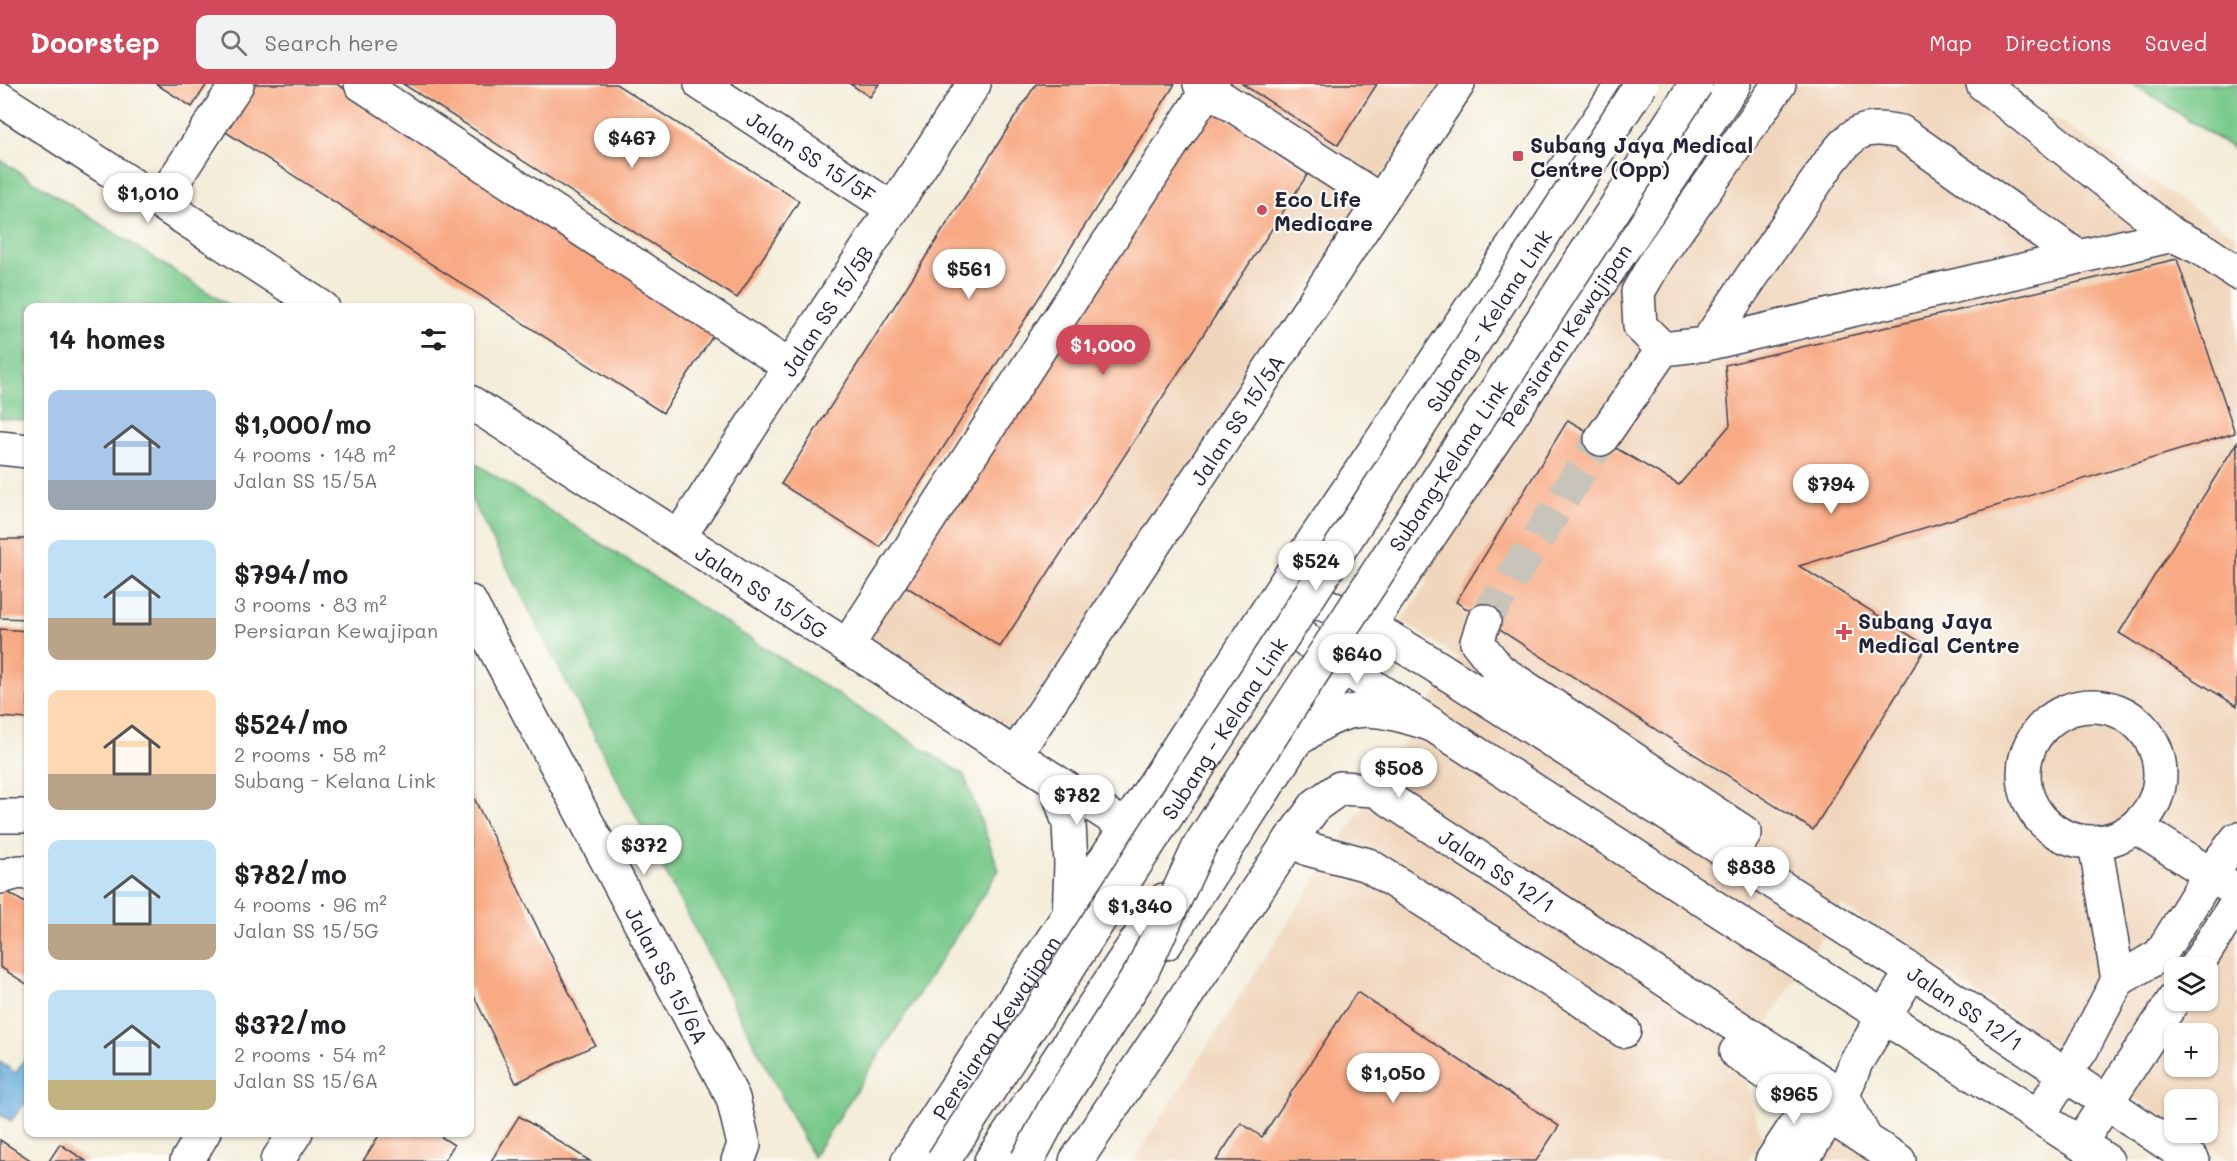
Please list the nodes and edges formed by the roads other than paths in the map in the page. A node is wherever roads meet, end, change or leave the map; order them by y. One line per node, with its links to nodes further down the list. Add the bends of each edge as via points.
1 (237, 84): 15 (street)
2 (361, 84): 23 (street)
3 (701, 84): 16 (street, Jalan SS 15/5F)
4 (974, 84): 16 (street, Jalan SS 15/5B)
5 (1458, 84): 14 (street, Jalan SS 15/5A)
6 (1623, 84): 29 (street, Persiaran Kewajipan)
7 (1641, 84): 72 (street, Subang - Kelana Link, bridge)
8 (1696, 84): 47 (street, Subang-Kelana Link, bridge)
9 (1734, 84): 33 (street, Persiaran Kewajipan)
10 (1779, 84): 22 (street, via 1638,292 1640,326)
11 (1983, 84): 17 (street)
12 (1206, 86): 14 (street); 34 (street)
13 (0, 99): 15 (street)
14 (1381, 201): 38 (street, Jalan SS 15/5A)
15 (160, 202): 20 (street)
16 (892, 209): 23 (street, Jalan SS 15/5B)
17 (2173, 235): 18 (street); 19 (street)
18 (2078, 257): 21 (street); 21 (street, via 1901,132 1860,130 1832,160)
19 (2237, 273)
20 (315, 303)
21 (1706, 344): 22 (street)
22 (1663, 349): 25 (street)
23 (790, 367): 28 (street, Jalan SS 15/5B)
24 (474, 405): 28 (street, Jalan SS 15/5G)
25 (1600, 439)
26 (0, 448): 27 (street)
27 (24, 451)
28 (679, 537): 34 (street, Jalan SS 15/5G)
29 (1294, 570): 31 (street); 43 (street, Persiaran Kewajipan)
30 (474, 610): 70 (street, Jalan SS 15/6A, via 732,1098 744,1145)
31 (1291, 610): 33 (street, Jalan SS 12/1, via 1302,600 1326,605); 35 (street, via 1291,620 1305,639); 57 (street, via 1279,622 1067,949)
32 (1484, 621): 48 (street, via 1477,642 1498,670 1745,833)
33 (1369, 626): 35 (street, Persiaran Kewajipan); 48 (street, Jalan SS 12/1)
34 (847, 646): 38 (street, Jalan SS 15/5G)
35 (1343, 667): 36 (street); 37 (street, Persiaran Kewajipan)
36 (1433, 725): 37 (street, via 1388,711 1353,710 1323,720); 59 (street)
37 (1297, 740): 74 (street, Persiaran Kewajipan)
38 (1016, 755): 39 (street, Jalan SS 15/5G)
39 (1055, 781): 43 (street, Jalan SS 15/5G); 53 (street, via 1069,824)
40 (0, 816): 41 (street)
41 (24, 816)
42 (2136, 827): 45 (street); 45 (street, via 2151,809 2160,788 2161,765 2154,743 2140,724 2121,711 2098,705 2075,707 2054,716 2038,731 2027,751 2023,772 2026,795 2036,814 2052,830); 51 (street)
43 (1128, 828): 53 (street, Persiaran Kewajipan)
44 (2237, 839): 51 (street)
45 (2095, 843): 56 (street)
46 (1300, 844): 60 (street, via 1368,865); 62 (street, Jalan SS 12/1, via 1316,805 1341,788 1375,790); 75 (street, Jalan SS 12/1); 76 (street, Jalan SS 12/1)
47 (1200, 846): 73 (street, Subang - Kelana Link, bridge); 74 (street, bridge, via 1142,971 1056,1106)
48 (1731, 854): 55 (street, Jalan SS 12/1)
49 (24, 874): 50 (street)
50 (0, 877)
51 (2224, 883): 56 (street, via 2160,956)
52 (2237, 902): 54 (street)
53 (1069, 919): 57 (street, Persiaran Kewajipan)
54 (2202, 957)
55 (1912, 971): 59 (street); 61 (street, Jalan SS 12/1)
56 (2118, 980): 61 (street)
57 (1011, 1005): 71 (street, Persiaran Kewajipan)
58 (2166, 1011): 63 (street)
59 (1884, 1016): 62 (street, via 1856,1062); 64 (street)
60 (1624, 1030)
61 (2066, 1076): 63 (street, Jalan SS 12/1); 64 (street)
62 (1826, 1100): 77 (street); 78 (street); 79 (street, via 1866,1140)
63 (2106, 1103): 67 (street); 81 (street, Jalan SS 12/1)
64 (2039, 1115): 67 (street)
65 (201, 1137): 68 (street)
66 (293, 1137): 69 (street)
67 (2080, 1143): 80 (street)
68 (188, 1161)
69 (277, 1161)
70 (738, 1161)
71 (908, 1161)
72 (943, 1161)
73 (991, 1161)
74 (1027, 1161)
75 (1076, 1161)
76 (1098, 1161)
77 (1772, 1161)
78 (1801, 1161)
79 (1899, 1161)
80 (2107, 1161)
81 (2193, 1161)

